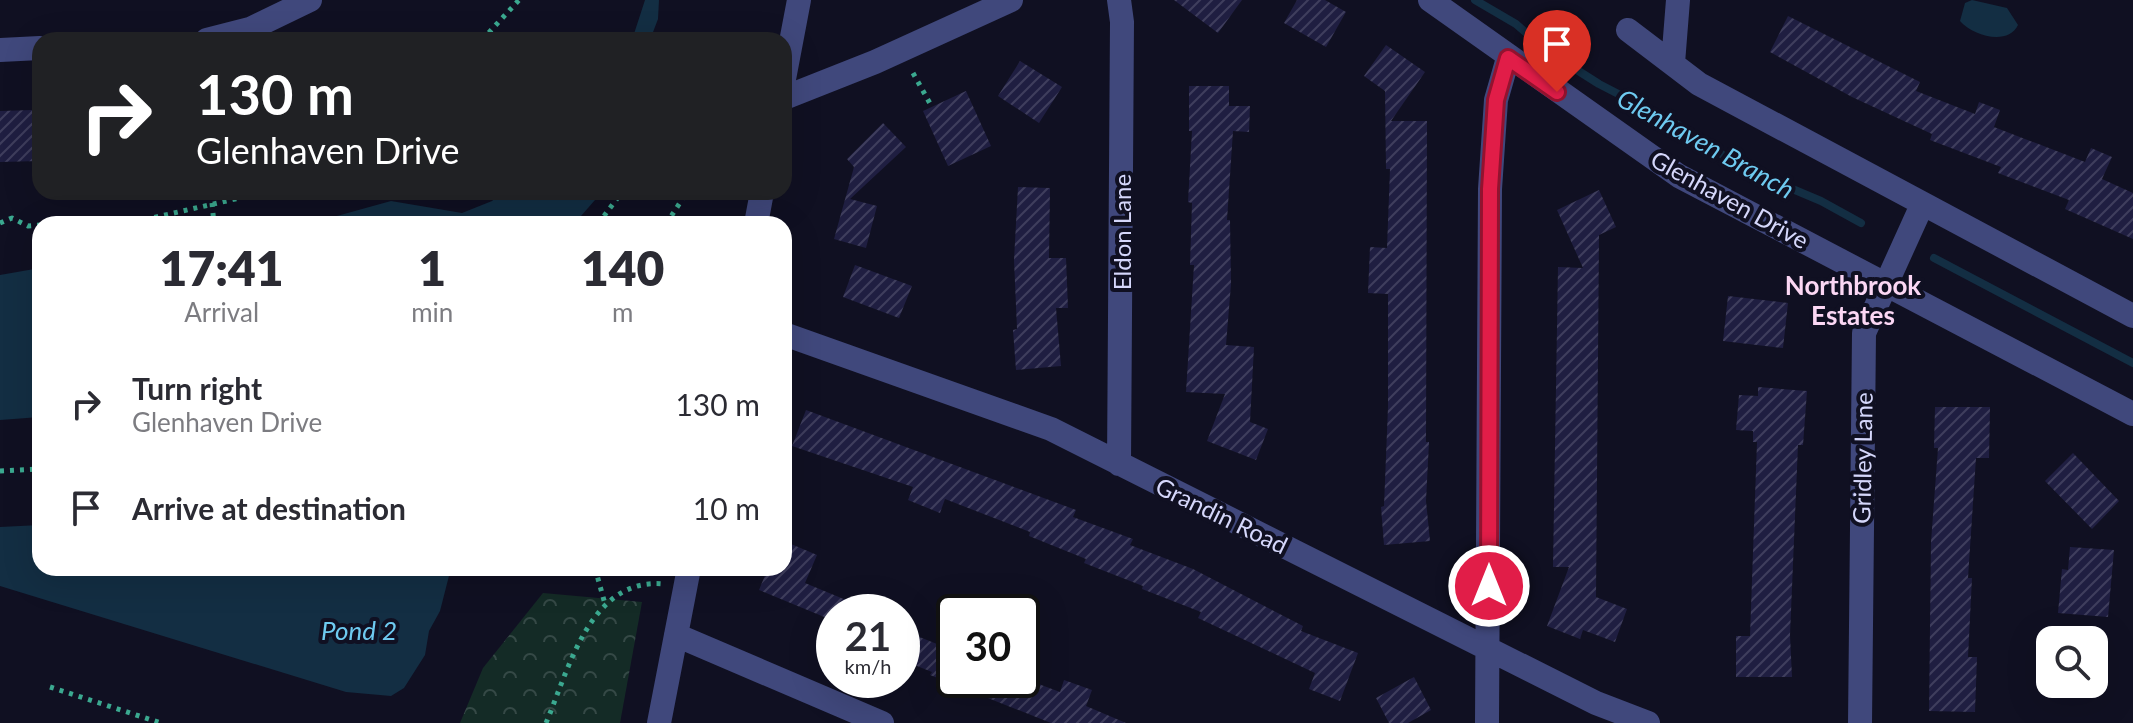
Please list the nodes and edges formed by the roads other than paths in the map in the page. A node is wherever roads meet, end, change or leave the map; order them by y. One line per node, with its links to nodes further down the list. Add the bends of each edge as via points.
1 (310, 0): 8 (street)
2 (799, 0): 9 (street)
3 (1011, 0): 14 (street)
4 (1119, 0): 20 (street, Eldon Lane)
5 (1430, 0): 12 (street, Glenhaven Drive)
6 (1678, 0): 13 (street)
7 (1628, 30): 13 (street)
8 (238, 32)
9 (792, 37)
10 (32, 48): 11 (street)
11 (0, 50)
12 (1508, 58): 16 (street, Glenhaven Drive, via 1679,176); 23 (street, via 1496,100 1490,189)
13 (1673, 63): 15 (street, via 1699,84)
14 (792, 95)
15 (1922, 205): 16 (street, Gridley Lane); 17 (street)
16 (1886, 284): 19 (street, Glenhaven Drive); 28 (street, Gridley Lane, via 1864,333)
17 (2133, 316)
18 (792, 337): 20 (street, Grandin Road, via 1051,429)
19 (2133, 414)
20 (1119, 464): 23 (street, Grandin Road)
21 (687, 577): 22 (street)
22 (676, 635): 24 (street); 25 (street)
23 (1489, 647): 26 (street); 27 (street, Grandin Road, via 1596,703)
24 (659, 723)
25 (882, 723)
26 (1487, 723)
27 (1648, 723)
28 (1860, 723)

